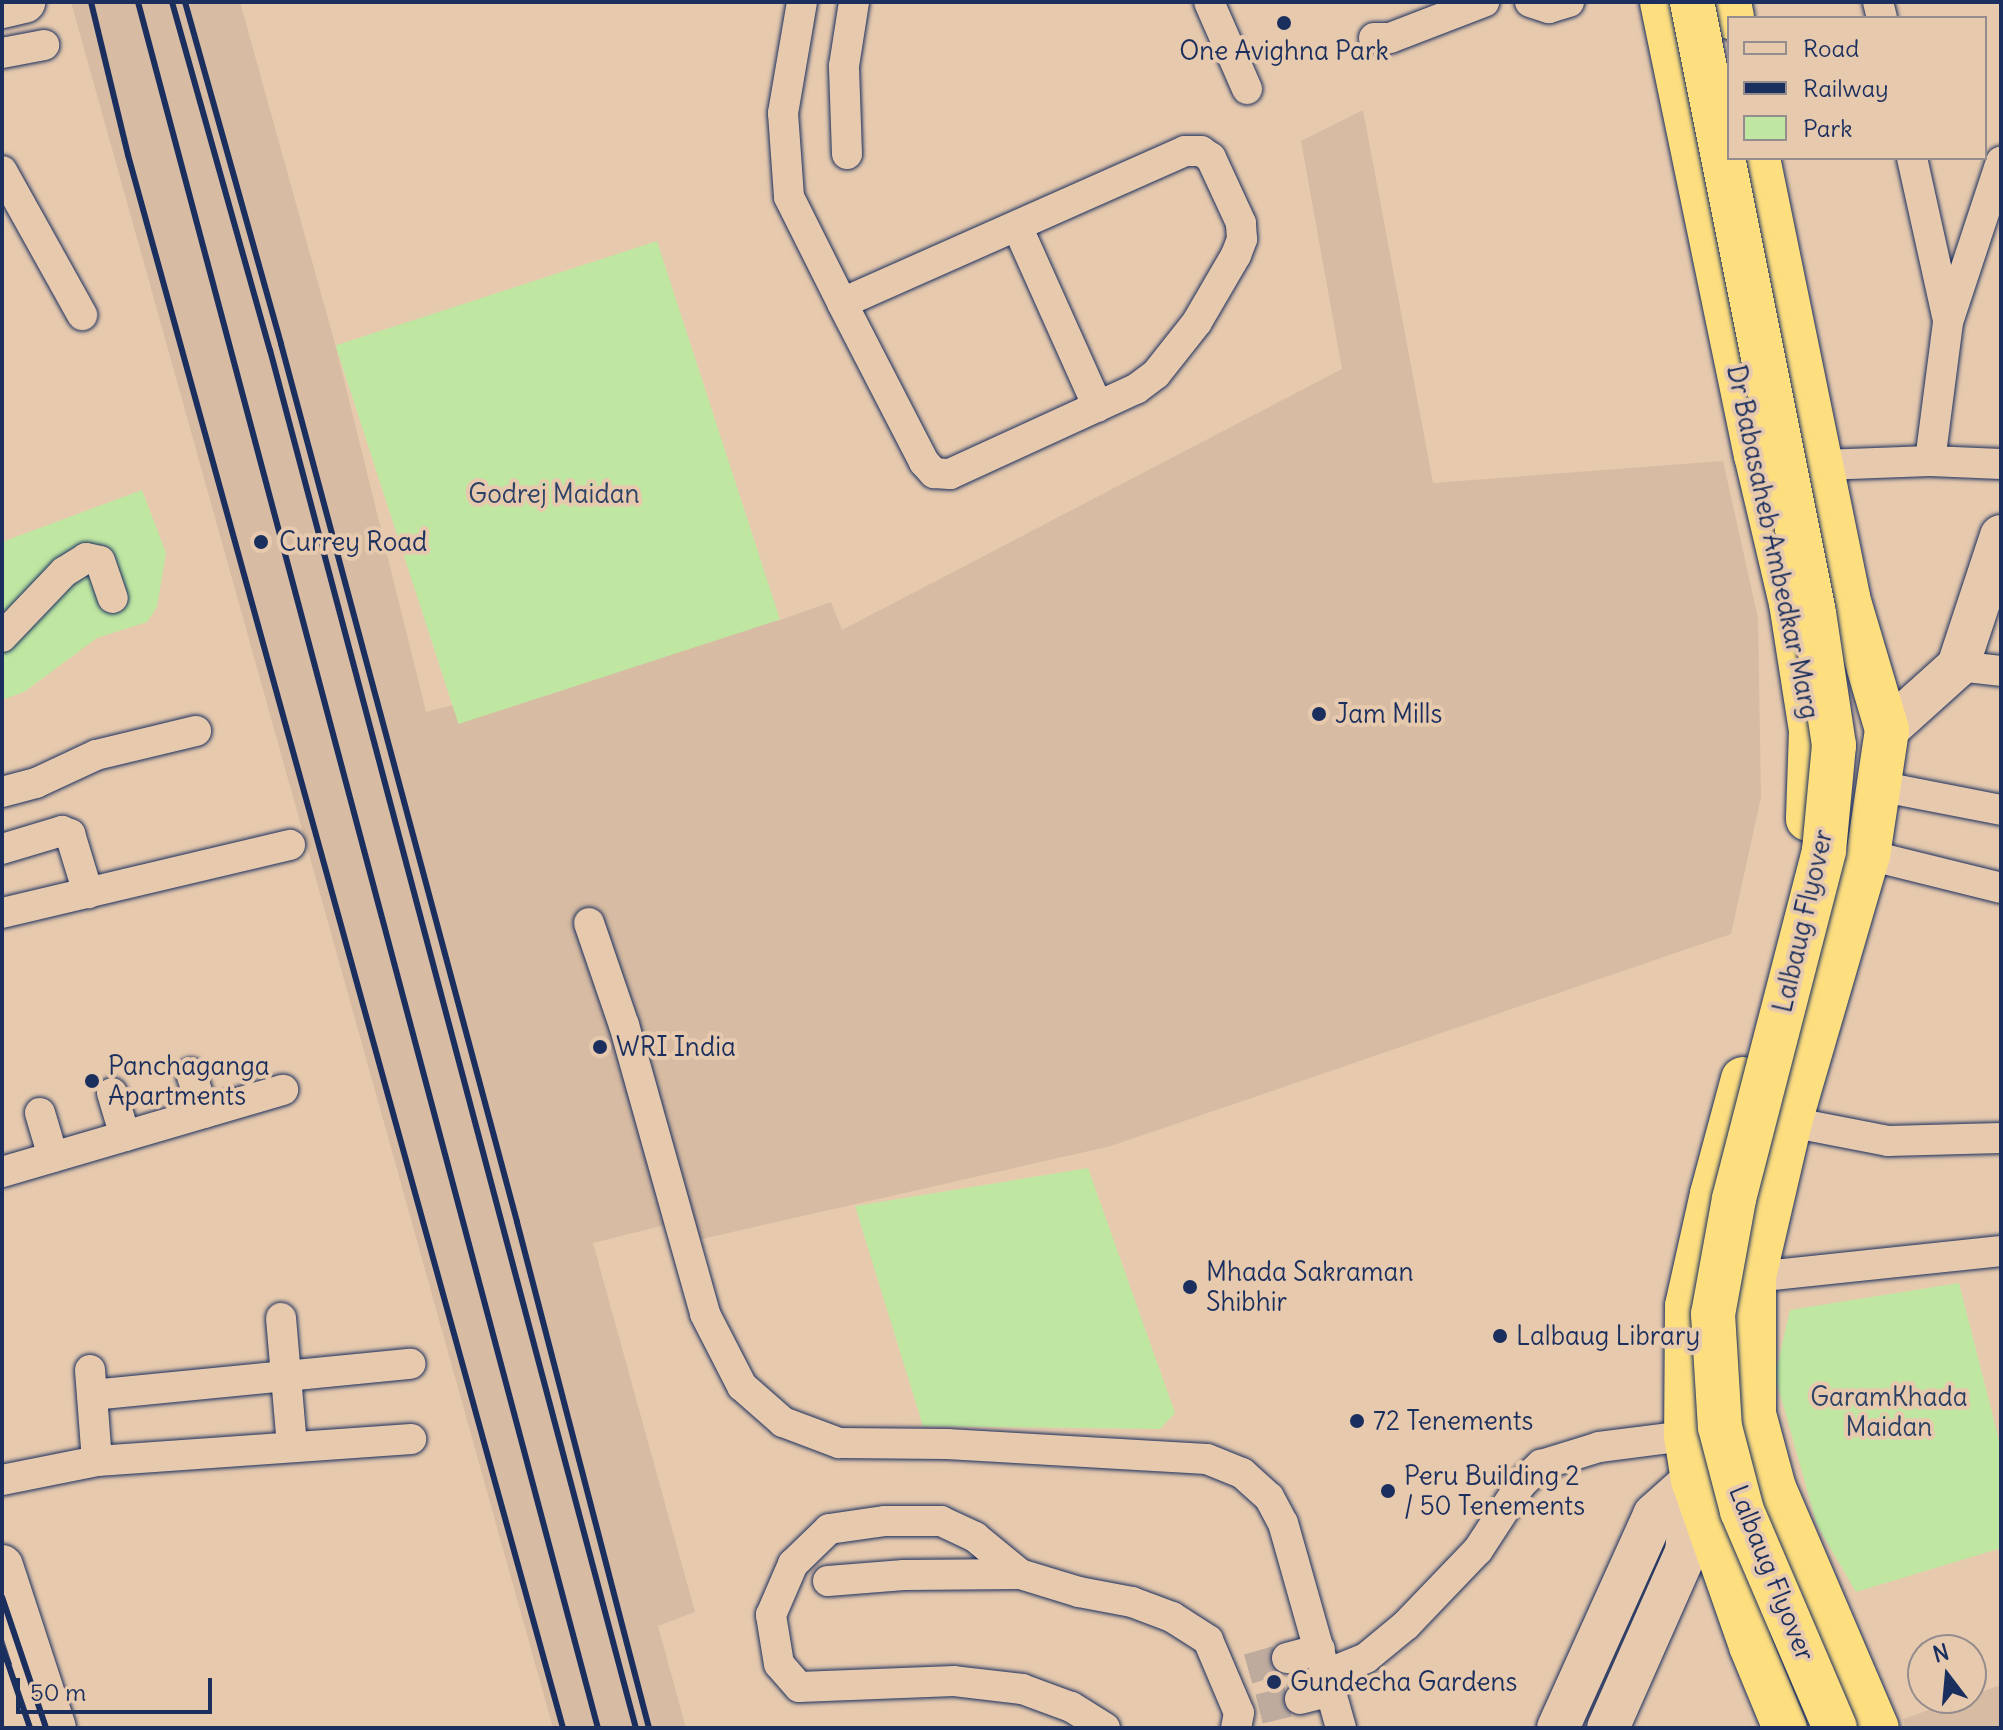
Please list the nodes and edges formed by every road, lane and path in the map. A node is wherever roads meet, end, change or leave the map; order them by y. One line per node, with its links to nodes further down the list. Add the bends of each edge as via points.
1 (24, 2): 11 (main road)
2 (802, 2): 24 (street, via 783,113 789,197)
3 (854, 2): 17 (street, via 844,66)
4 (1209, 2): 15 (street)
5 (1484, 2): 12 (street, via 1390,38)
6 (1530, 2): 7 (street, via 1549,8)
7 (1569, 2)
8 (1662, 2): 63 (highway, Dr Babasaheb Ambedkar Marg, via 1791,603 1811,731 1808,843 1712,1194 1687,1306)
9 (1692, 2): 85 (highway, Lalbaug Flyover, bridge, via 1814,613 1834,745 1824,851 1734,1199 1713,1314 1720,1427 1742,1511)
10 (1707, 2): 16 (highway)
11 (2, 7)
12 (1374, 38)
13 (44, 45): 14 (street)
14 (2, 53)
15 (1247, 89)
16 (1727, 103)
17 (847, 154)
18 (1738, 160): 86 (highway, Lalbaug Flyover, via 1827,602 1848,740 1837,853 1747,1202 1727,1312 1733,1417 1754,1495)
19 (1758, 160): 30 (highway)
20 (1912, 160): 26 (street)
21 (2001, 162): 26 (street)
22 (2, 171): 25 (street)
23 (1017, 226): 24 (street); 27 (street); 27 (street, via 1185,151 1201,151 1211,158 1235,210 1242,239 1197,322 1156,374)
24 (842, 303): 27 (street, via 934,473 950,474)
25 (82, 315)
26 (1948, 322): 28 (street)
27 (1098, 407)
28 (1930, 461): 29 (street); 30 (street)
29 (2001, 464)
30 (1822, 465): 36 (highway, via 1848,598)
31 (2001, 536): 34 (main road)
32 (113, 598): 33 (street, via 100,561 86,558 64,572)
33 (2, 637)
34 (1958, 666): 35 (street); 36 (main road)
35 (2001, 671)
36 (1887, 730): 38 (highway)
37 (196, 731): 39 (street, via 96,755 36,783)
38 (1878, 786): 40 (street); 43 (highway)
39 (2, 792)
40 (2001, 810)
41 (290, 845): 45 (street)
42 (2, 849): 45 (street, via 62,831 70,834)
43 (1868, 855): 44 (street); 53 (highway)
44 (2001, 888)
45 (88, 893): 46 (street)
46 (2, 913)
47 (589, 923): 74 (street, via 624,1025 705,1314 742,1386 783,1422 839,1443 1207,1459 1242,1473 1269,1497 1283,1523)
48 (191, 1073): 52 (street)
49 (283, 1090): 52 (street)
50 (112, 1093): 54 (street)
51 (40, 1113): 56 (street)
52 (204, 1113): 54 (street)
53 (1790, 1122): 55 (street, via 1888,1141); 59 (highway)
54 (125, 1136): 56 (street)
55 (2001, 1138)
56 (53, 1157): 57 (street)
57 (2, 1172)
58 (2001, 1251): 59 (street)
59 (1754, 1277): 64 (highway, via 1754,1414)
60 (281, 1318): 62 (street)
61 (410, 1364): 62 (street)
62 (286, 1376): 66 (street); 67 (street, via 91,1383)
63 (1686, 1436): 69 (highway, Dr Babasaheb Ambedkar Marg); 74 (street, via 1599,1447 1541,1465 1521,1484 1478,1550 1406,1625 1366,1658)
64 (1762, 1437): 69 (main road); 87 (highway, via 1774,1488)
65 (411, 1439): 66 (street)
66 (292, 1447): 67 (street)
67 (97, 1461): 68 (street)
68 (2, 1480)
69 (1693, 1480): 82 (main road, via 1654,1515); 83 (main road, via 1686,1552); 84 (highway, Dr Babasaheb Ambedkar Marg)
70 (2, 1566): 79 (main road)
71 (1020, 1574): 72 (street); 77 (street, via 1172,1617 1208,1640 1237,1672); 80 (street, via 975,1537 941,1521 829,1529 793,1564 771,1615 779,1664 799,1687 954,1681 1022,1689 1071,1707)
72 (828, 1581)
73 (1287, 1658): 74 (street)
74 (1327, 1671): 76 (street); 81 (street)
75 (2, 1683): 78 (main road)
76 (1300, 1699)
77 (1245, 1717)
78 (17, 1728)
79 (55, 1728)
80 (1105, 1728)
81 (1341, 1728)
82 (1558, 1728)
83 (1608, 1728)
84 (1785, 1728)
85 (1835, 1728)
86 (1853, 1728)
87 (1877, 1728)

